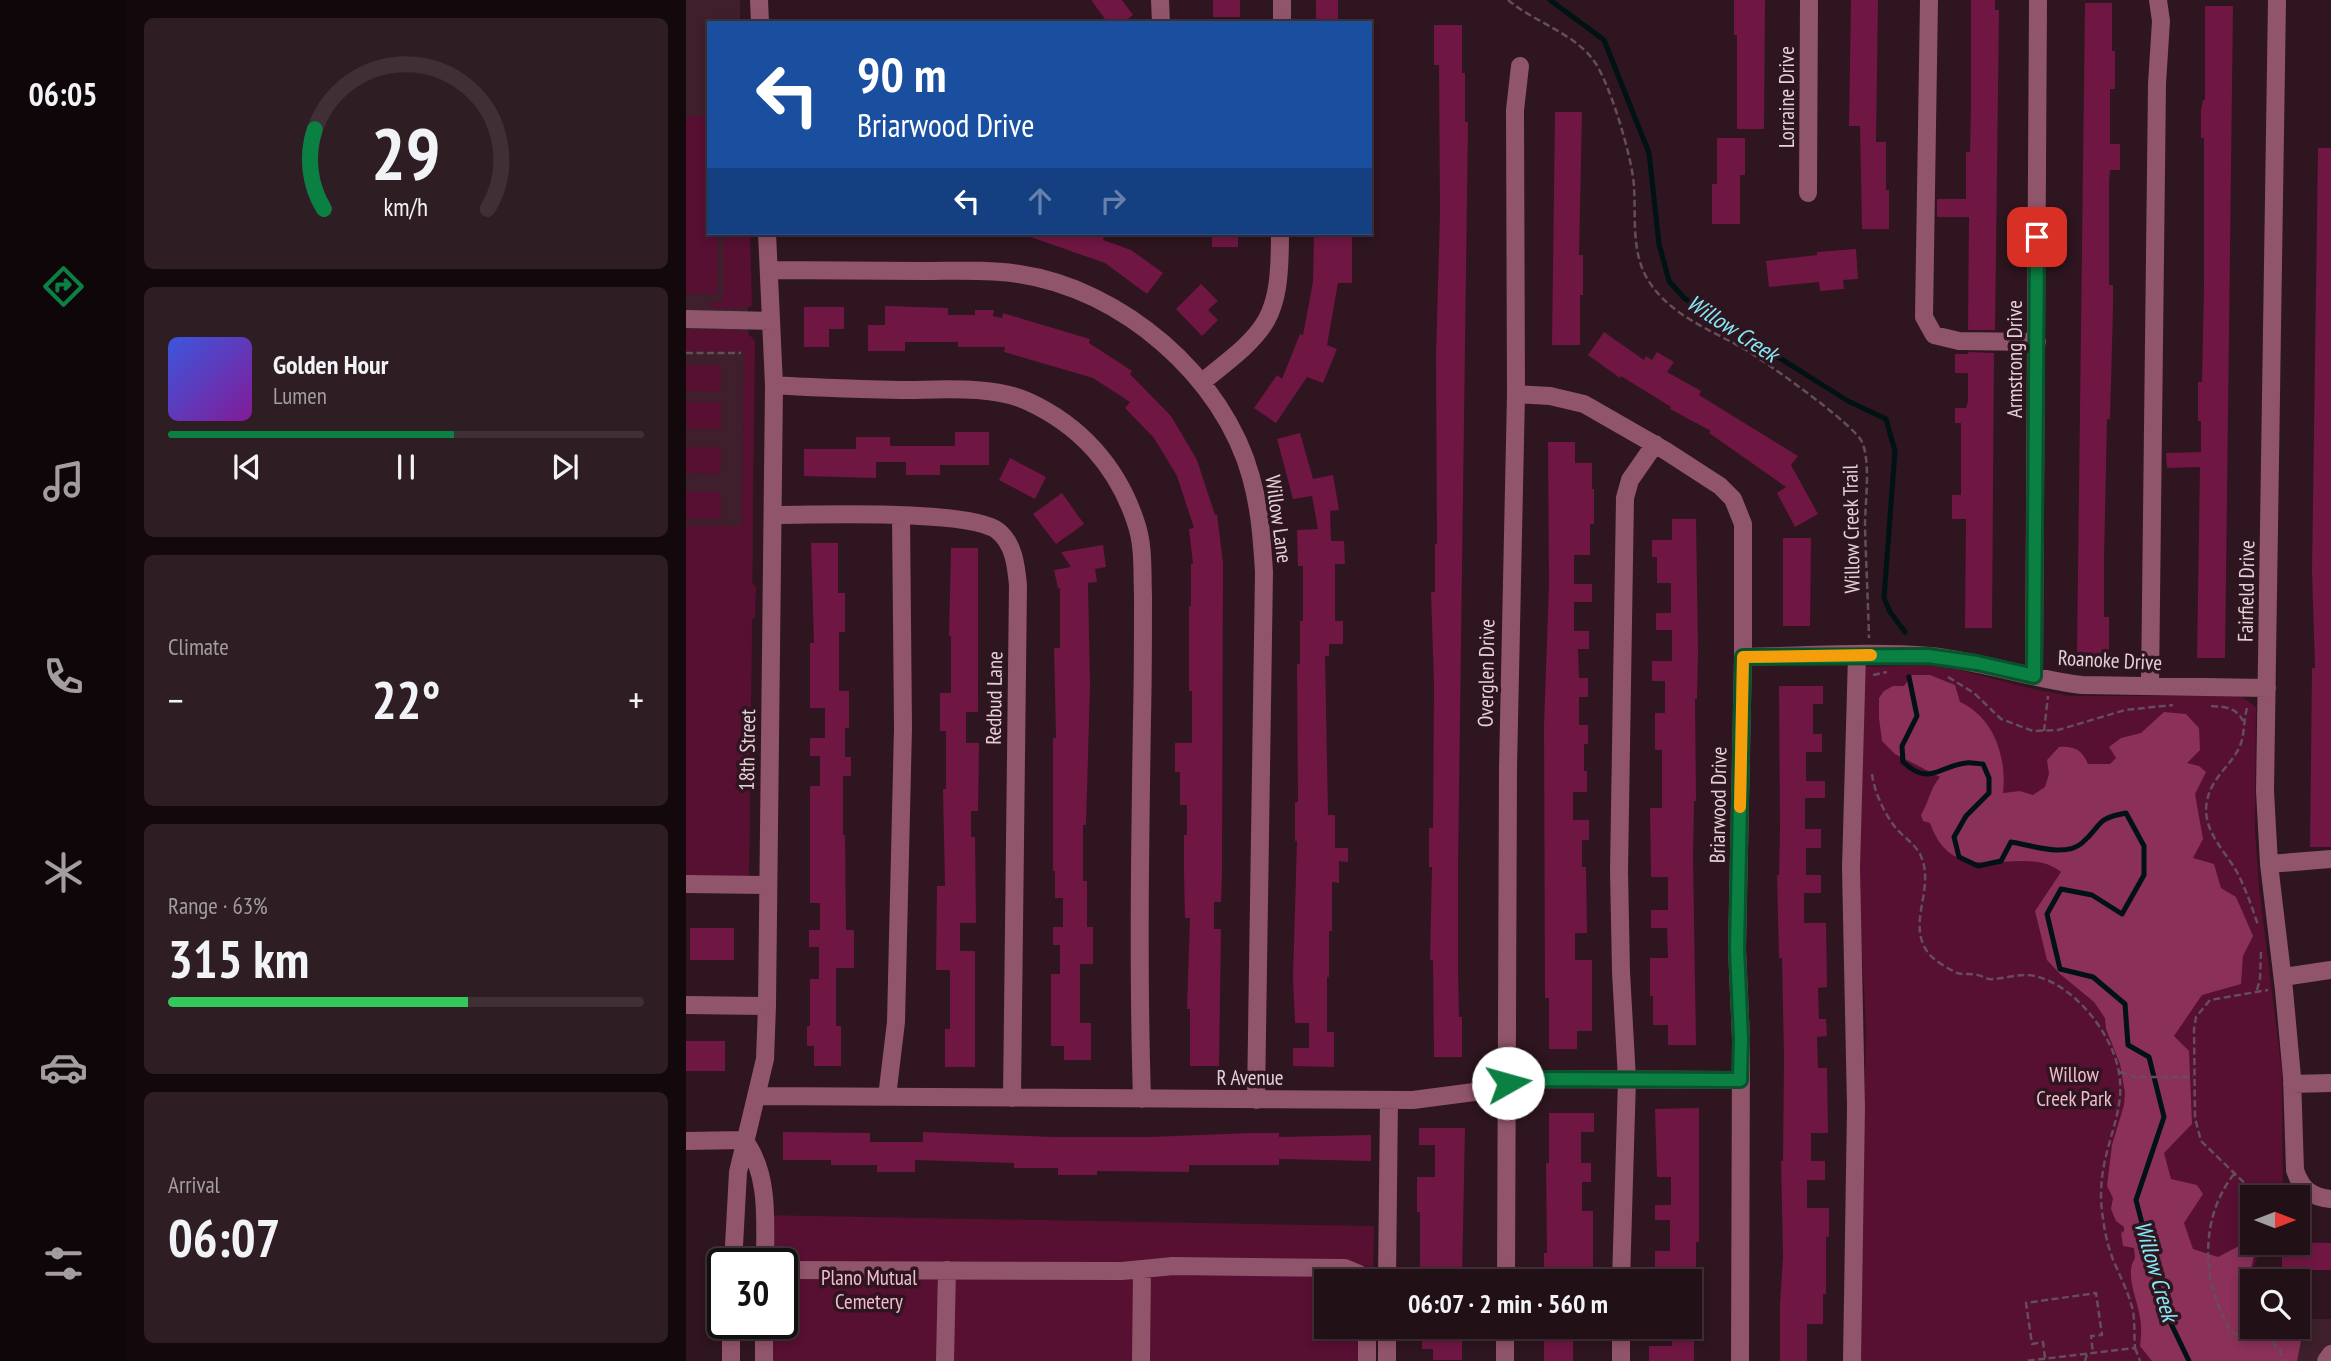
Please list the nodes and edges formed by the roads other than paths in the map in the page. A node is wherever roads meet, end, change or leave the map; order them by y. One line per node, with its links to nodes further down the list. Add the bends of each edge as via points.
1 (758, 0): 9 (street)
2 (1160, 0): 10 (street)
3 (1282, 0): 11 (street)
4 (1809, 0): 13 (street, Lorraine Drive)
5 (1929, 0): 19 (street, via 1924,317 1934,335 1959,341)
6 (2038, 0): 19 (street, Armstrong Drive)
7 (2158, 0): 29 (street)
8 (2277, 0): 30 (street, Fairfield Drive)
9 (760, 21)
10 (1161, 21)
11 (1282, 21)
12 (1520, 66): 22 (street, Overglen Drive, via 1515,110)
13 (1808, 193)
14 (767, 235): 16 (street, 18th Street)
15 (1280, 235): 20 (street, via 1280,274 1273,309 1249,345)
16 (769, 270): 18 (street, 18th Street); 20 (street, Willow Lane, via 1020,274 1063,286 1119,311 1177,355)
17 (686, 319): 18 (street)
18 (770, 321): 21 (street, 18th Street)
19 (2037, 342): 28 (street, Armstrong Drive)
20 (1202, 382): 48 (street, Willow Lane, via 1242,453 1254,488 1265,572)
21 (774, 385): 24 (street, 18th Street); 47 (street, via 960,390 1024,400 1061,419 1086,440 1124,490 1142,551)
22 (1516, 394): 23 (street, Briarwood Drive, via 1584,404); 41 (street, Overglen Drive, via 1508,768)
23 (1655, 444): 27 (street, Briarwood Drive, via 1720,486 1739,512 1744,534); 39 (street, via 1630,480 1625,498 1619,883)
24 (773, 515): 25 (street, Redbud Lane); 34 (street, 18th Street)
25 (901, 516): 45 (street, via 903,728 896,1022); 46 (street, Redbud Lane, via 977,521 999,531 1015,558)
26 (1863, 655): 27 (street, Roanoke Drive); 28 (street, Roanoke Drive, via 1941,658); 78 (street, via 1851,868 1856,1107)
27 (1743, 657): 40 (street, Briarwood Drive, via 1737,949)
28 (2042, 678): 29 (street, Roanoke Drive, via 2082,685)
29 (2150, 686): 30 (street, Roanoke Drive)
30 (2267, 688): 32 (street, Fairfield Drive)
31 (2331, 859): 32 (street)
32 (2269, 864): 36 (street, Fairfield Drive)
33 (686, 884): 34 (street)
34 (768, 885): 38 (street, 18th Street)
35 (2331, 970): 36 (street)
36 (2283, 983): 43 (street, Fairfield Drive)
37 (686, 1005): 38 (street)
38 (767, 1006): 44 (street, 18th Street, via 765,1059)
39 (1627, 1079): 40 (street, R Avenue); 41 (street, R Avenue); 59 (street)
40 (1740, 1080): 77 (street, Briarwood Drive)
41 (1508, 1083): 49 (street, R Avenue, via 1447,1097); 58 (street, Overglen Drive)
42 (2331, 1083): 43 (street)
43 (2292, 1084): 52 (street, Fairfield Drive, via 2293,1157 2298,1181 2310,1194)
44 (757, 1096): 45 (street, R Avenue); 50 (street, 18th Street)
45 (887, 1097): 46 (street, R Avenue)
46 (1012, 1098): 47 (street, R Avenue)
47 (1142, 1099): 48 (street, R Avenue)
48 (1256, 1100): 49 (street, R Avenue)
49 (1389, 1100): 57 (street)
50 (744, 1140): 51 (street); 53 (street, 18th Street); 54 (street, via 760,1170)
51 (686, 1141)
52 (2331, 1199)
53 (734, 1248)
54 (765, 1248)
55 (1142, 1269): 56 (street); 61 (street); 72 (street)
56 (1347, 1269)
57 (1387, 1269)
58 (1506, 1269)
59 (1621, 1269)
60 (798, 1270): 61 (street)
61 (947, 1270): 71 (street)
62 (731, 1339): 69 (street)
63 (764, 1339): 70 (street)
64 (1367, 1339): 73 (street)
65 (1387, 1339): 74 (street)
66 (1505, 1339): 75 (street)
67 (1621, 1339): 76 (street)
68 (2331, 1354): 79 (street)
69 (731, 1361)
70 (764, 1361)
71 (945, 1361)
72 (1141, 1361)
73 (1367, 1361)
74 (1387, 1361)
75 (1505, 1361)
76 (1621, 1361)
77 (1740, 1361)
78 (1852, 1361)
79 (2326, 1361)

